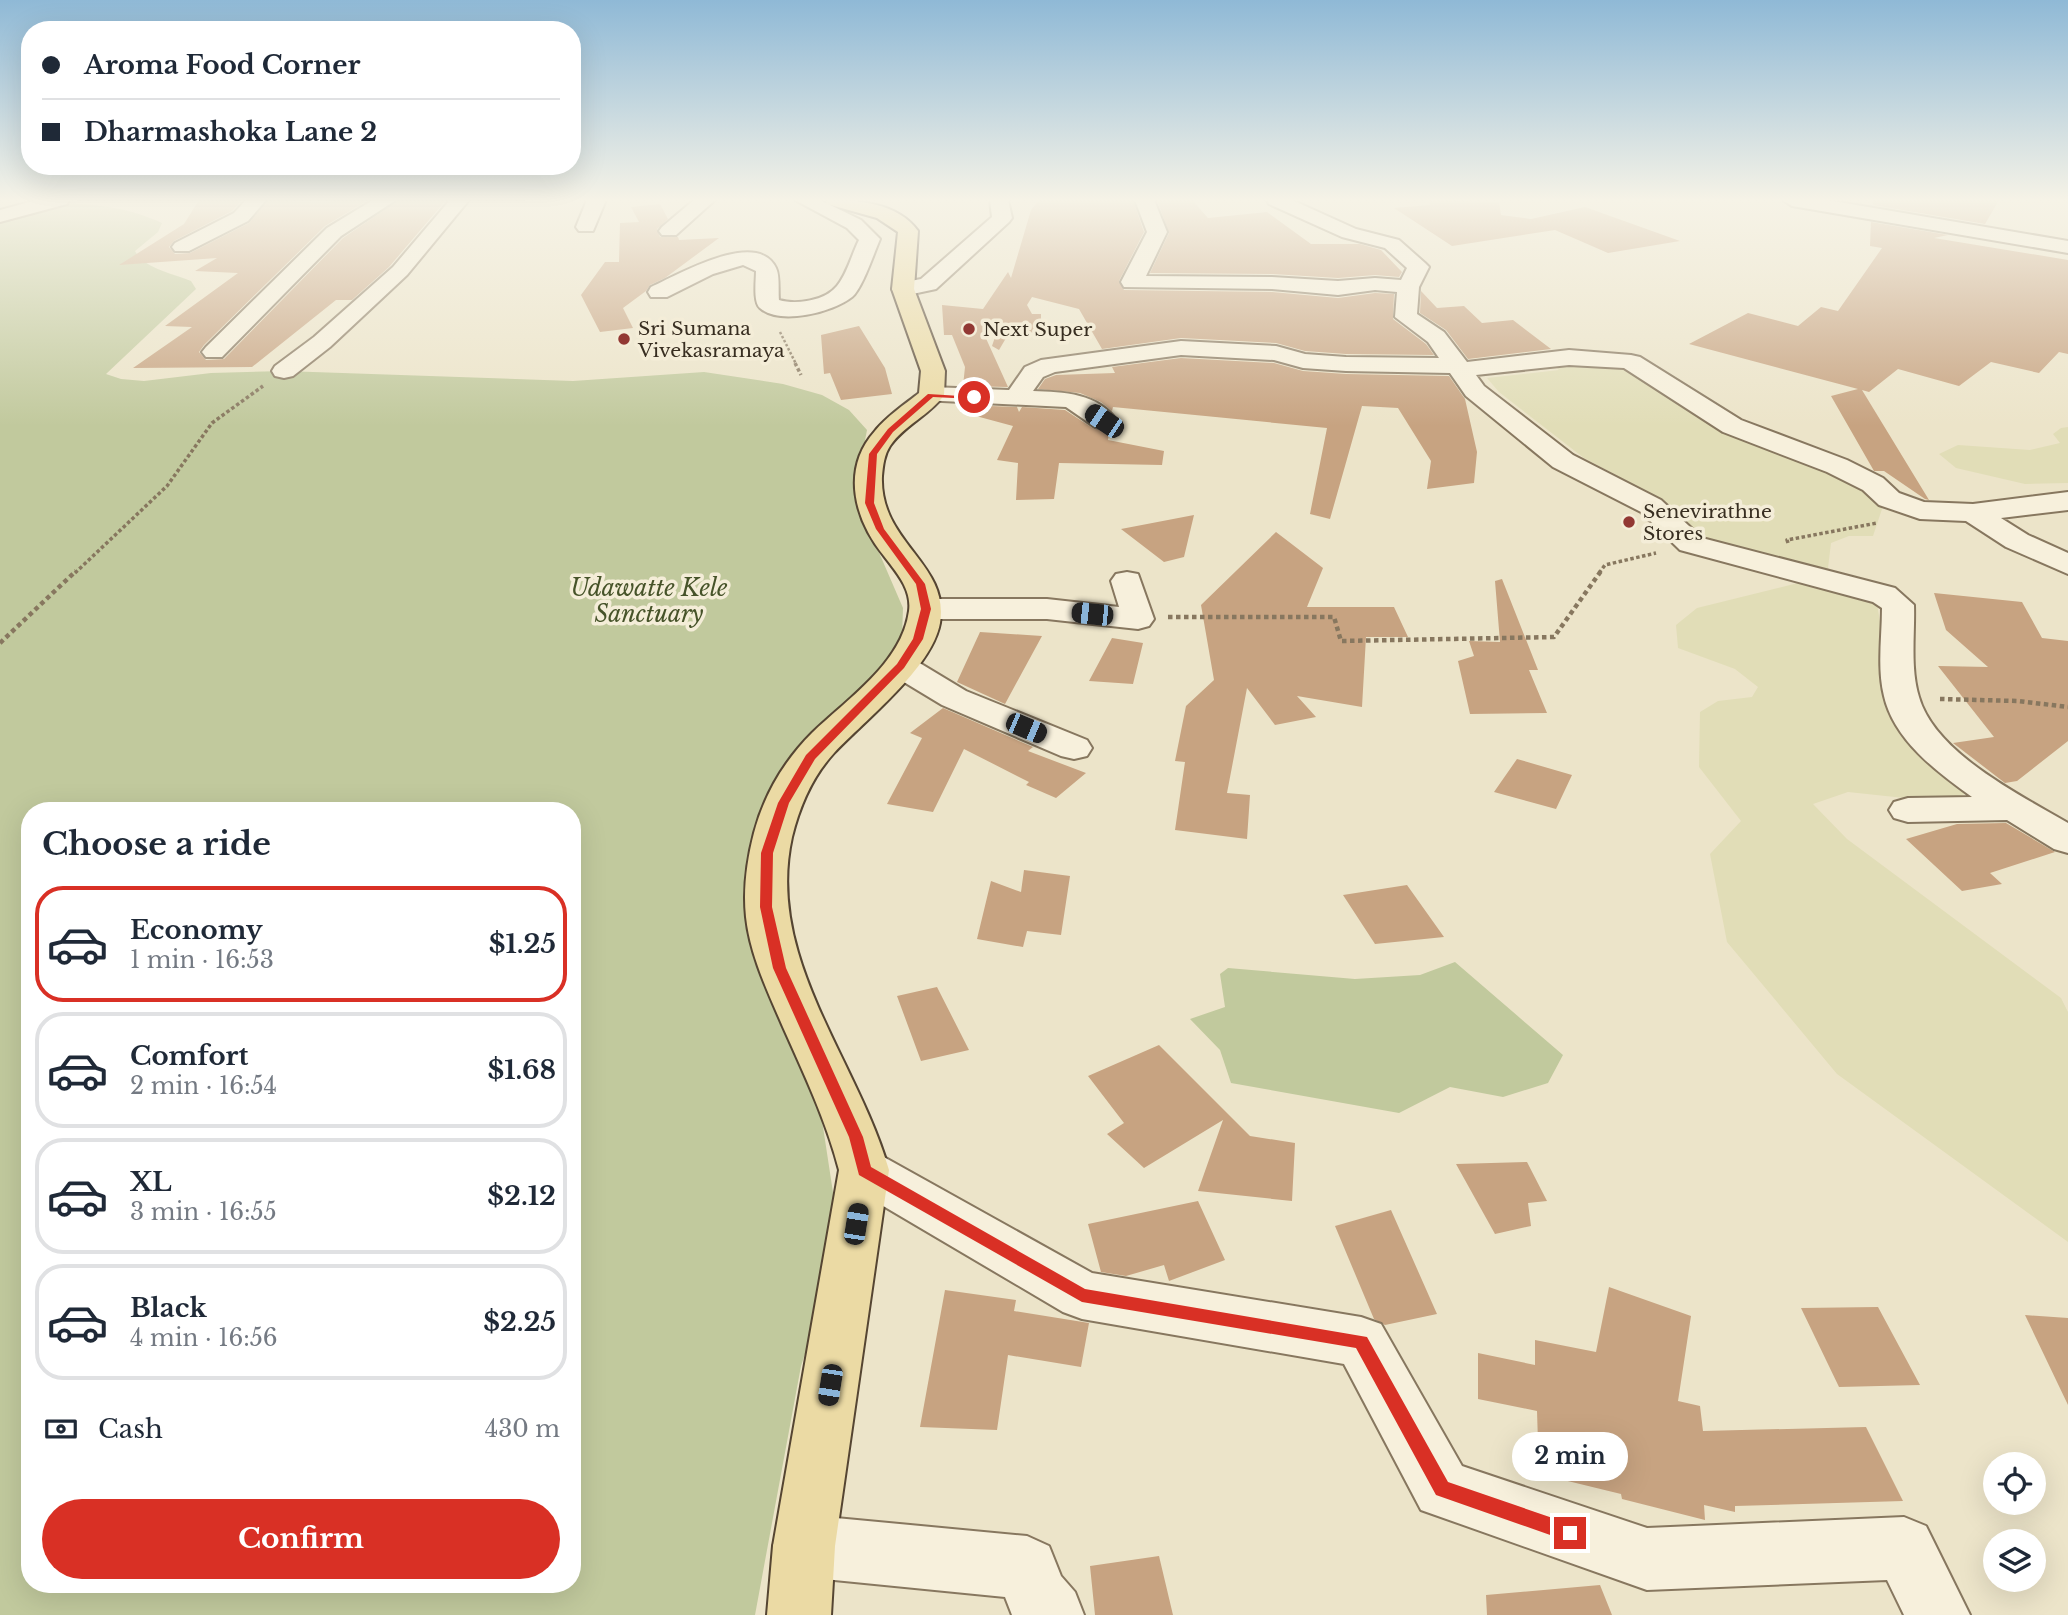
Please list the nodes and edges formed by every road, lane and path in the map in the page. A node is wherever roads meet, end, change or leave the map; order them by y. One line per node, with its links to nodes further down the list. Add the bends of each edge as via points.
1 (291, 275): 14 (street)
2 (395, 275): 16 (street)
3 (696, 275): 12 (street)
4 (766, 275): 13 (street, via 768,304)
5 (853, 275): 13 (street, via 845,292 818,306)
6 (904, 275): 11 (main road)
7 (938, 275): 11 (street, via 928,284)
8 (1135, 275): 10 (street, via 1132,282)
9 (1414, 275): 10 (street)
10 (1408, 287): 15 (street, via 1406,317 1436,337)
11 (903, 289): 18 (main road, via 933,371)
12 (659, 292)
13 (788, 310): 17 (path, via 778,327)
14 (214, 352)
15 (1460, 368): 19 (street, via 1303,361 1276,353 1181,348 1050,365 1034,372); 21 (street, via 1553,359 1631,362 1732,426 1837,466 1873,484); 24 (street, via 1475,391 1563,461 1651,506)
16 (284, 371): 30 (path, via 212,423 167,486)
17 (801, 375)
18 (931, 395): 19 (street); 28 (main road, via 891,430 873,454 869,503 880,529 920,584)
19 (1016, 398): 20 (street, via 1072,400)
20 (1104, 421)
21 (1889, 499): 23 (street, via 1920,510); 26 (path, via 1877,524 1787,540)
22 (2068, 501): 23 (street)
23 (1973, 513): 25 (street)
24 (1691, 544): 26 (street); 29 (path, via 1605,565 1554,637 1341,640 1334,617)
25 (2068, 565)
26 (1802, 572): 32 (street, via 1884,595 1898,605)
27 (1127, 581): 29 (street)
28 (926, 609): 29 (street, via 1047,609); 31 (main road, via 918,639)
29 (1138, 619)
30 (0, 643)
31 (901, 666): 34 (street, via 954,698); 38 (main road, via 810,757 784,803 767,853 766,907 779,968 856,1137)
32 (1901, 698): 33 (path); 35 (street, via 1918,732 1958,770)
33 (2068, 707)
34 (1074, 748)
35 (2015, 808): 36 (street); 37 (street)
36 (1908, 810)
37 (2068, 840)
38 (864, 1170): 39 (main road); 42 (street, via 1082,1295 1361,1342 1442,1489 1647,1559 1904,1548)
39 (804, 1546): 40 (main road); 41 (street, via 1027,1568 1037,1595)
40 (799, 1615)
41 (1052, 1615)
42 (1938, 1615)

